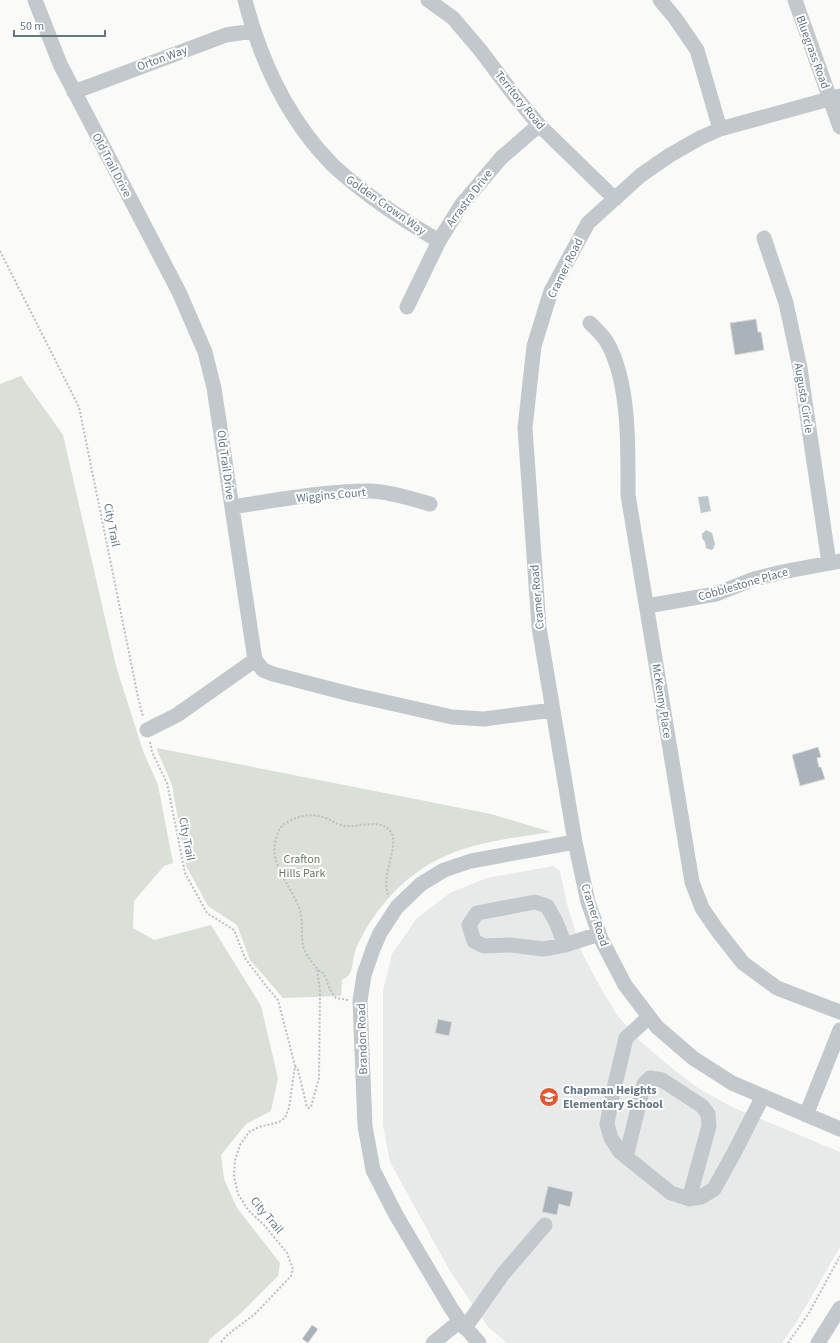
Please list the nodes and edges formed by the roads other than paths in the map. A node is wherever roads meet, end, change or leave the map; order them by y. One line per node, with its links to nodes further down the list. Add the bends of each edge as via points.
1 (36, 0): 7 (street, Old Trail Drive, via 60,64)
2 (245, 0): 6 (street, Golden Crown Way)
3 (428, 0): 9 (street, Territory Road, via 453,18)
4 (660, 0): 11 (street, via 697,50)
5 (795, 0): 8 (street, Bluegrass Road)
6 (253, 31): 7 (street, Orton Way, via 226,35); 14 (street, Golden Crown Way, via 276,86 302,130 335,168 361,190)
7 (74, 92): 18 (street, Old Trail Drive, via 179,292 205,352 214,388)
8 (835, 98): 10 (street, Bluegrass Road); 11 (street, Cramer Road)
9 (539, 125): 12 (street, Territory Road); 14 (street, Arrastra Drive, via 501,158 462,204)
10 (840, 127)
11 (720, 129): 12 (street, Cramer Road, via 670,155 641,175)
12 (614, 199): 22 (street, Cramer Road, via 588,224 551,291 534,346 525,428 539,627)
13 (764, 238): 19 (street, Augusta Circle, via 786,303)
14 (439, 241): 15 (street, Arrastra Drive)
15 (407, 307)
16 (590, 323): 20 (street, McKenny Place, via 608,342 616,360 623,390 628,450 628,495)
17 (430, 504): 18 (street, Wiggins Court, via 371,491 321,494)
18 (232, 507): 21 (street, Old Trail Drive)
19 (834, 562): 20 (street, Cobblestone Place, via 754,579 716,594)
20 (647, 606): 27 (street, McKenny Place, via 692,882 702,908 743,963 777,988)
21 (255, 660): 22 (street, via 263,670 273,674 452,717 484,719); 23 (street, via 177,714)
22 (552, 710): 24 (street, Cramer Road)
23 (147, 730)
24 (575, 842): 25 (street, Cramer Road, via 588,902); 37 (street, Brandon Road, via 471,861 444,870 421,884 397,907 380,933 364,975 360,1001 365,1126 373,1170 396,1215)
25 (599, 934): 26 (street); 28 (street, Cramer Road, via 625,985)
26 (565, 945): 26 (street, via 547,906 536,902 477,913 469,925 474,941 484,946 511,945 544,949)
27 (840, 1012)
28 (649, 1017): 30 (street, Cramer Road, via 692,1058 732,1083); 33 (street, via 626,1038 607,1124 611,1138)
29 (840, 1030): 31 (street)
30 (763, 1096): 31 (street, Cramer Road); 34 (street, via 714,1189 701,1197)
31 (806, 1115): 32 (street, Cramer Road)
32 (840, 1128)
33 (626, 1157): 34 (street, via 671,1193); 34 (street, via 644,1084 650,1078 662,1080 702,1106 708,1114 709,1126)
34 (689, 1199)
35 (545, 1225): 37 (street)
36 (840, 1308): 40 (street)
37 (462, 1324): 38 (street); 39 (street, Brandon Road)
38 (433, 1343)
39 (480, 1343)
40 (818, 1343)

